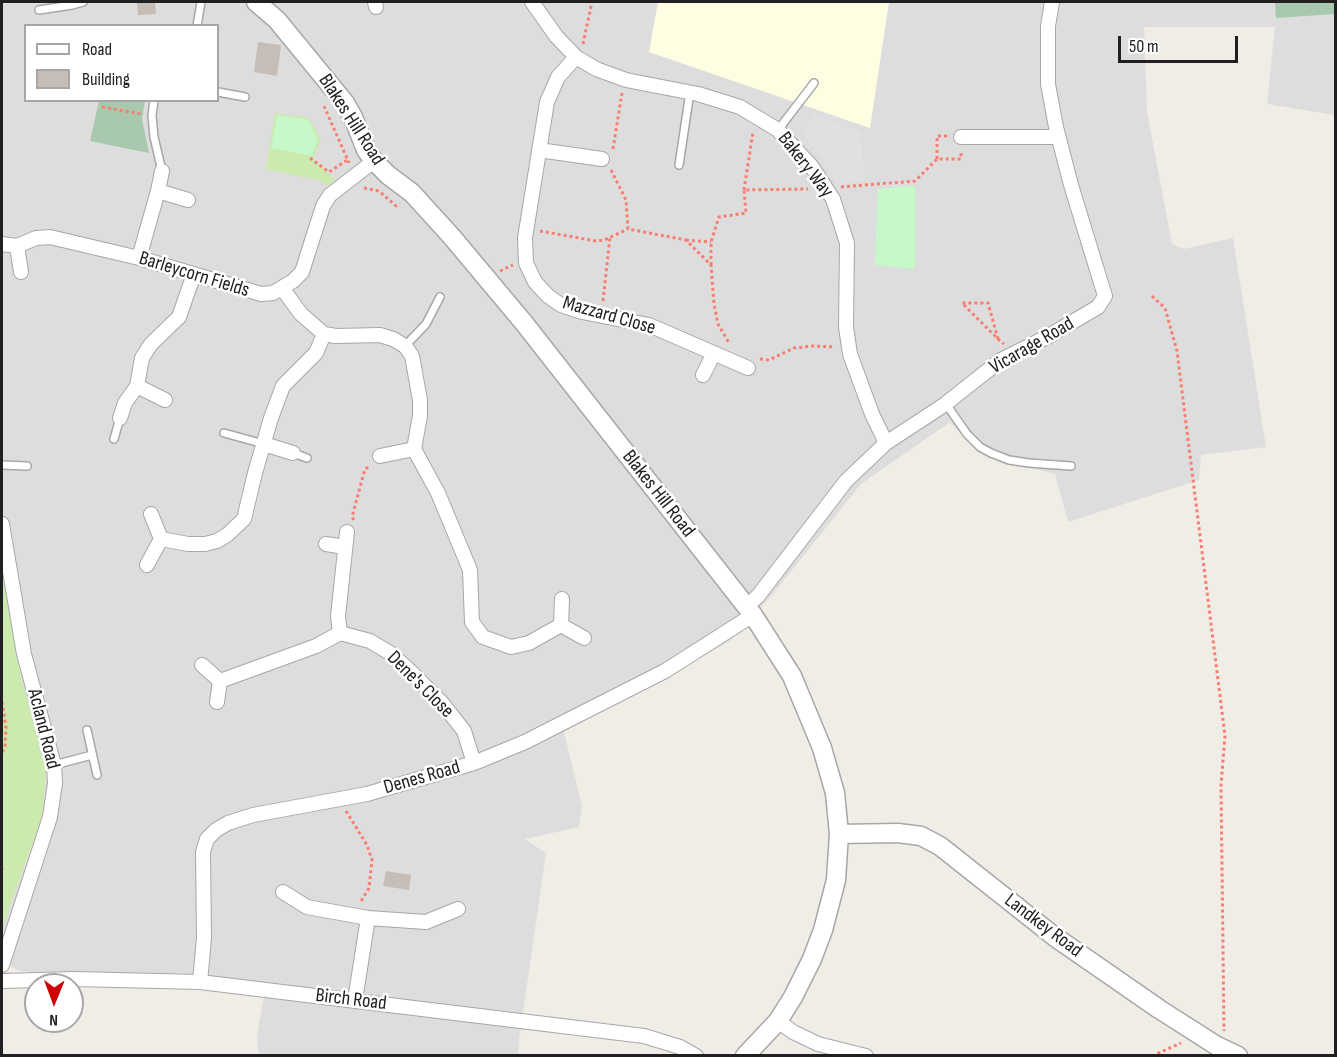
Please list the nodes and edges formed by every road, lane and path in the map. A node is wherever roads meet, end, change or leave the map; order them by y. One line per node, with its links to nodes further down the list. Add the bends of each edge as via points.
1 (83, 2): 7 (lane)
2 (201, 2): 8 (lane)
3 (256, 2): 28 (street, Blakes Hill Road, via 277,20 345,103)
4 (532, 2): 9 (street, Bakery Way, via 556,36)
5 (592, 2): 9 (path)
6 (1052, 2): 21 (street, Vicarage Road, via 1048,84)
7 (39, 10)
8 (197, 24)
9 (578, 58): 10 (street, Bakery Way); 22 (street, via 558,77 547,102)
10 (626, 80): 13 (street, Bakery Way); 27 (path)
11 (814, 83): 19 (lane)
12 (219, 92): 14 (lane)
13 (690, 92): 18 (street, Bakery Way, via 740,107); 29 (lane)
14 (245, 98)
15 (154, 102): 17 (lane)
16 (102, 107): 17 (path)
17 (152, 116): 31 (lane)
18 (755, 116): 19 (street, Bakery Way); 33 (path)
19 (778, 130): 30 (street, Bakery Way)
20 (961, 137): 21 (street); 26 (path, via 961,159); 26 (path, via 937,136)
21 (1058, 137): 59 (street, Vicarage Road, via 1105,296 1098,307)
22 (539, 150): 27 (street); 36 (street)
23 (310, 158): 24 (path, via 329,172)
24 (349, 159)
25 (824, 159): 30 (street)
26 (936, 159): 32 (path, via 915,181)
27 (608, 160): 37 (path, via 627,200)
28 (374, 161): 48 (street, Blakes Hill Road, via 412,193); 49 (street, via 330,195 322,206 302,272)
29 (679, 165)
30 (812, 167): 32 (street, Bakery Way)
31 (162, 171): 34 (street)
32 (826, 188): 33 (path); 57 (street, Bakery Way, via 847,243)
33 (744, 190): 40 (path, via 746,213 719,217)
34 (158, 191): 35 (street); 43 (street)
35 (188, 200)
36 (527, 229): 38 (path, via 596,241); 44 (street)
37 (628, 229): 38 (path); 39 (path)
38 (610, 237): 52 (path)
39 (686, 240): 40 (path); 45 (path)
40 (711, 242): 45 (path)
41 (2, 244): 42 (street, Barleycorn Fields)
42 (17, 246): 43 (street, Barleycorn Fields, via 50,237); 46 (street)
43 (139, 258): 47 (street, Barleycorn Fields)
44 (526, 262): 48 (path, via 513,264); 52 (street, Mazzard Close, via 548,296 561,305)
45 (711, 265): 55 (path, via 718,324)
46 (21, 272)
47 (194, 274): 49 (street, Barleycorn Fields, via 261,294); 62 (street, via 178,317 142,358)
48 (485, 279): 85 (street, Blakes Hill Road, via 524,323)
49 (282, 288): 53 (street, via 300,314)
50 (1152, 296): 110 (path, via 1165,308 1177,351 1225,736 1221,785 1224,1035)
51 (440, 297): 56 (lane, via 426,324)
52 (601, 316): 58 (street, Mazzard Close, via 649,325)
53 (324, 334): 56 (street, via 380,335); 69 (street, via 316,353 283,386)
54 (998, 339): 54 (path, via 984,324 962,303 988,303); 59 (path)
55 (730, 345)
56 (405, 346): 70 (street, via 412,356 420,400)
57 (849, 347): 60 (path, via 794,348); 68 (street, Bakery Way)
58 (714, 353): 60 (street, Mazzard Close); 61 (street)
59 (1014, 354): 64 (street, Vicarage Road)
60 (751, 364)
61 (703, 375)
62 (137, 386): 63 (street); 65 (street)
63 (165, 400)
64 (946, 404): 68 (street, Vicarage Road); 76 (lane, via 967,434 991,453 1009,460)
65 (120, 418): 67 (lane)
66 (224, 433): 69 (lane)
67 (114, 440)
68 (886, 443): 85 (street, Vicarage Road, via 846,481)
69 (264, 444): 71 (street); 80 (street, via 244,519 228,535 204,544)
70 (414, 449): 72 (street); 86 (street, via 438,493 470,570 472,622 483,637 511,647 529,643)
71 (293, 453): 73 (lane)
72 (380, 456): 79 (path, via 379,462 365,469 352,517 358,527)
73 (308, 458)
74 (2, 465): 75 (lane)
75 (27, 466)
76 (1071, 466)
77 (151, 514): 80 (street)
78 (2, 524): 97 (street, Acland Road, via 24,654)
79 (347, 532): 82 (street)
80 (161, 539): 83 (street)
81 (326, 544): 82 (street)
82 (345, 547): 87 (street)
83 (147, 565)
84 (562, 599): 86 (street)
85 (749, 611): 96 (street, Denes Road, via 665,671 525,742); 100 (street, Blakes Hill Road, via 792,676 818,738 835,793)
86 (561, 625): 88 (street)
87 (340, 633): 90 (street, via 316,646); 96 (street, Dene's Close, via 370,641 417,678 464,731)
88 (584, 638)
89 (202, 665): 90 (street)
90 (220, 681): 92 (street)
91 (2, 702): 94 (path, via 6,728)
92 (217, 702)
93 (87, 730): 95 (lane)
94 (2, 753)
95 (92, 755): 97 (lane); 98 (lane)
96 (474, 763): 99 (street, Denes Road)
97 (54, 765): 104 (street, Acland Road, via 50,817)
98 (97, 775)
99 (343, 798): 103 (path, via 372,861 369,888 359,904); 106 (street, Denes Road, via 253,815 228,823 207,839 202,866 204,938)
100 (839, 834): 108 (street, Blakes Hill Road, via 836,880 824,930); 109 (street, Landkey Road, via 897,833 921,836 940,846 1055,937)
101 (283, 892): 103 (street, via 307,907)
102 (458, 909): 103 (street, via 426,922)
103 (363, 917): 107 (street)
104 (2, 965)
105 (2, 981): 106 (street, Birch Road)
106 (200, 982): 107 (street, Birch Road)
107 (355, 1000): 111 (street, Birch Road, via 644,1036)
108 (778, 1021): 112 (street, Blakes Hill Road); 113 (street, via 818,1044)
109 (1199, 1035): 110 (street, Landkey Road); 114 (path)
110 (1217, 1046): 115 (street, Landkey Road)
111 (696, 1056)
112 (745, 1056)
113 (866, 1056)
114 (1152, 1056)
115 (1238, 1056)

